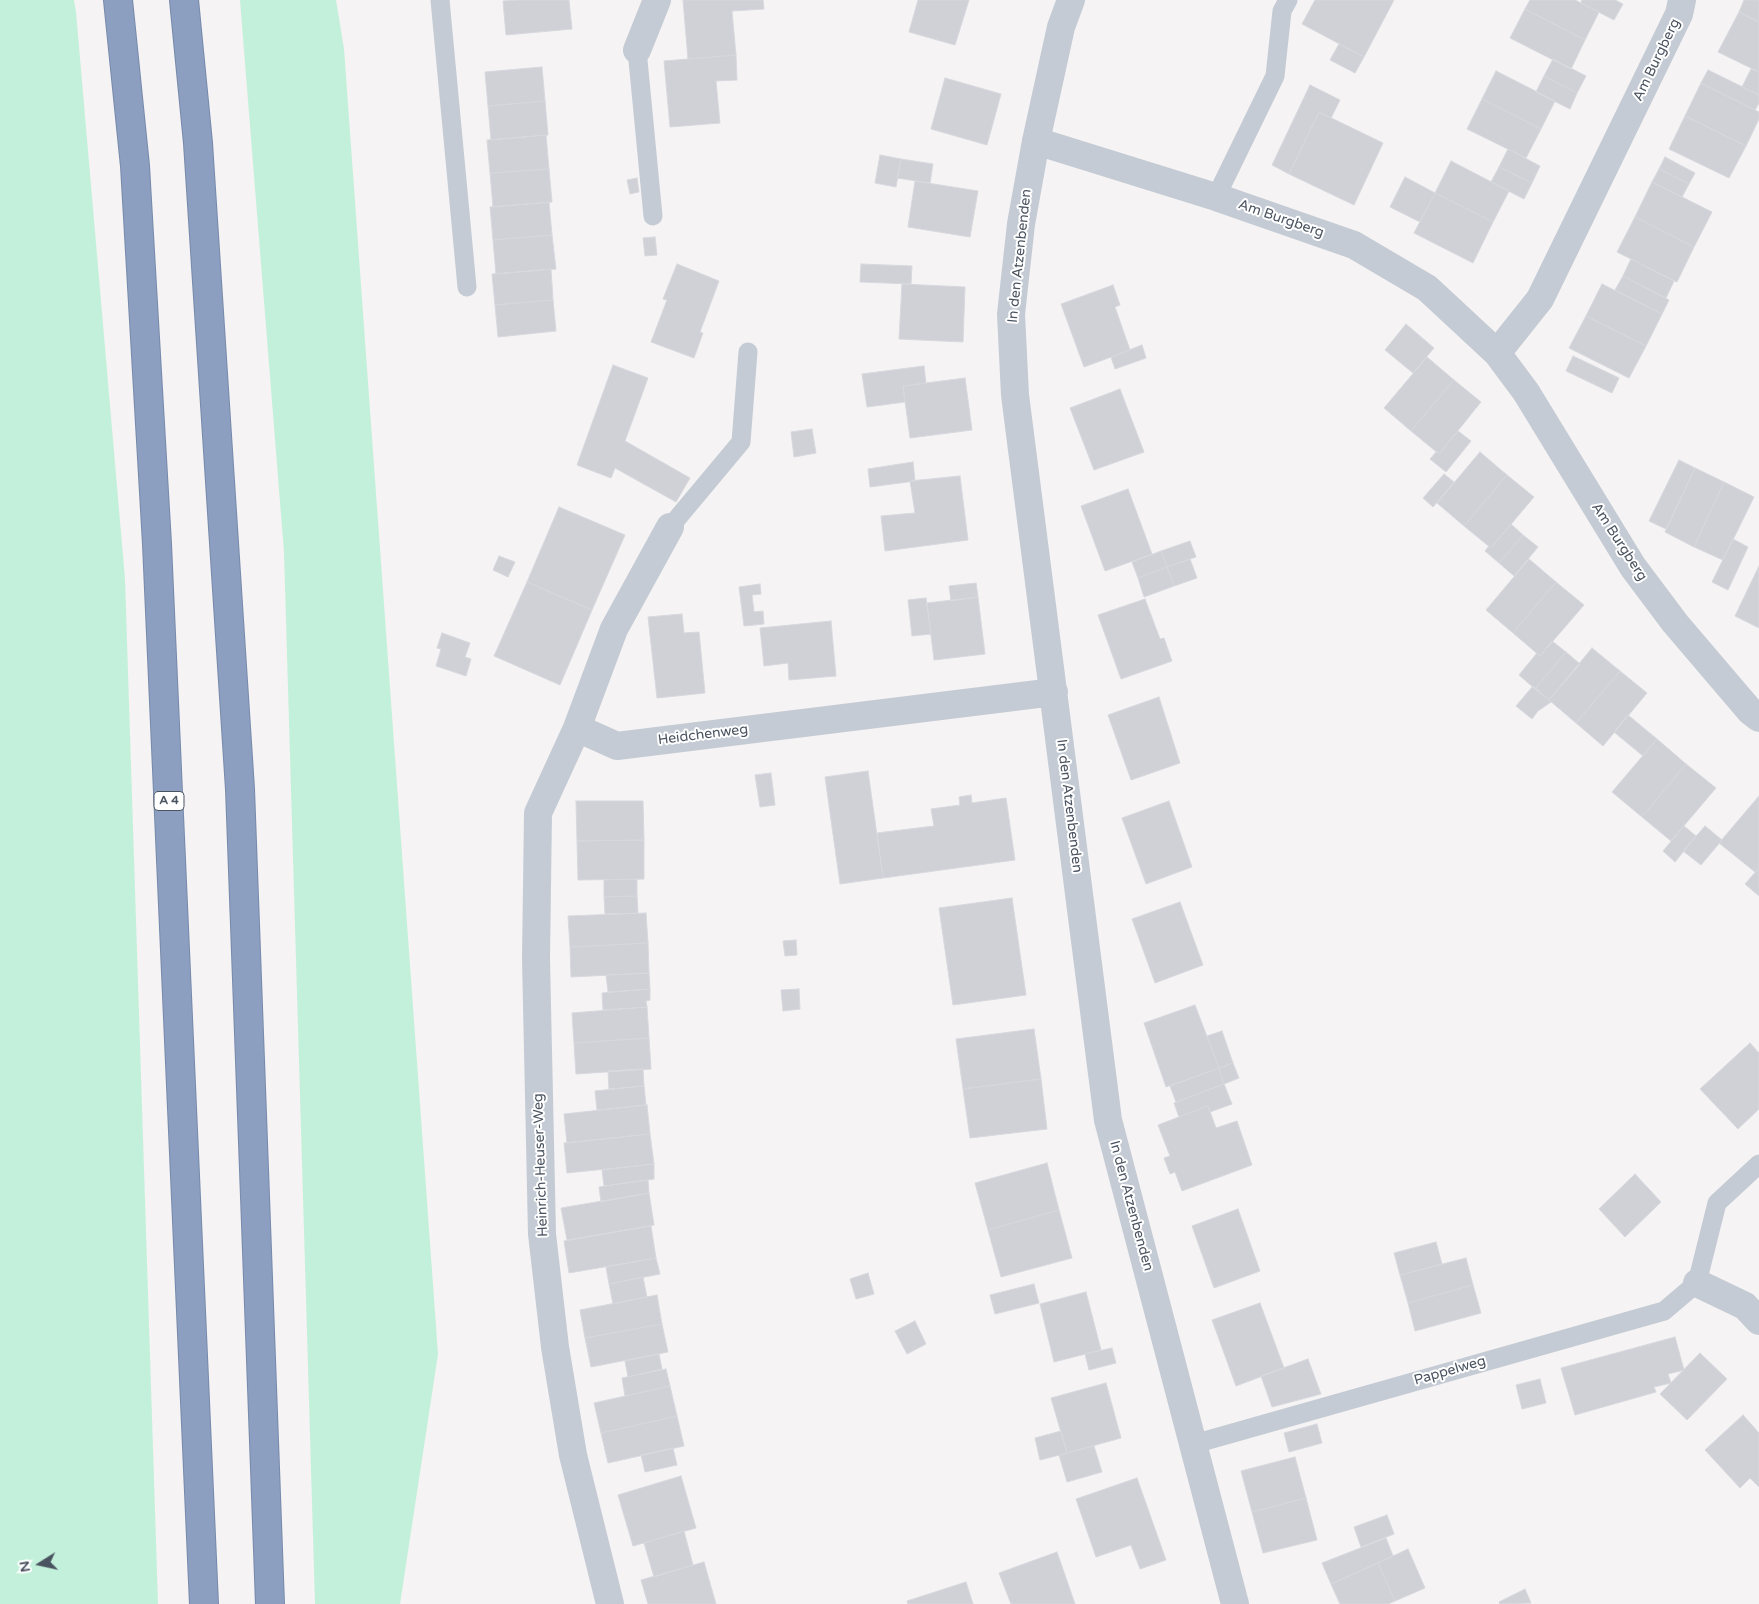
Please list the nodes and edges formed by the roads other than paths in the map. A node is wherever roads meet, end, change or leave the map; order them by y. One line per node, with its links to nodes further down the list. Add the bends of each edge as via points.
1 (118, 0): 23 (highway, A 4, via 135,166 157,544)
2 (184, 0): 24 (highway, via 198,143 240,789)
3 (440, 0): 12 (lane)
4 (657, 0): 8 (street)
5 (1071, 0): 9 (street, In den Atzenbenden, via 1061,27)
6 (1288, 0): 10 (lane, via 1282,11 1275,76)
7 (1682, 0): 14 (street, Am Burgberg, via 1679,14 1540,298)
8 (637, 50): 11 (lane)
9 (1036, 141): 10 (street, Am Burgberg); 16 (street, In den Atzenbenden, via 1020,224 1011,314 1015,395)
10 (1216, 197): 14 (street, Am Burgberg, via 1354,245 1427,288)
11 (654, 216)
12 (467, 287)
13 (748, 352): 15 (lane, via 741,442)
14 (1497, 353): 17 (street, Am Burgberg, via 1526,392 1633,567 1675,624)
15 (670, 527): 18 (street, via 614,629)
16 (1054, 692): 18 (street, Heidchenweg, via 617,746); 22 (street, In den Atzenbenden, via 1108,1120)
17 (1759, 718)
18 (577, 728): 25 (street, Heinrich-Heuser-Weg, via 538,813 536,959 542,1234 554,1347 573,1455)
19 (1759, 1164): 20 (lane, via 1717,1203)
20 (1697, 1283): 21 (street, via 1745,1306); 22 (lane, Pappelweg, via 1664,1311)
21 (1759, 1320)
22 (1194, 1444): 26 (street, In den Atzenbenden)
23 (204, 1604)
24 (270, 1604)
25 (610, 1604)
26 (1235, 1604)

